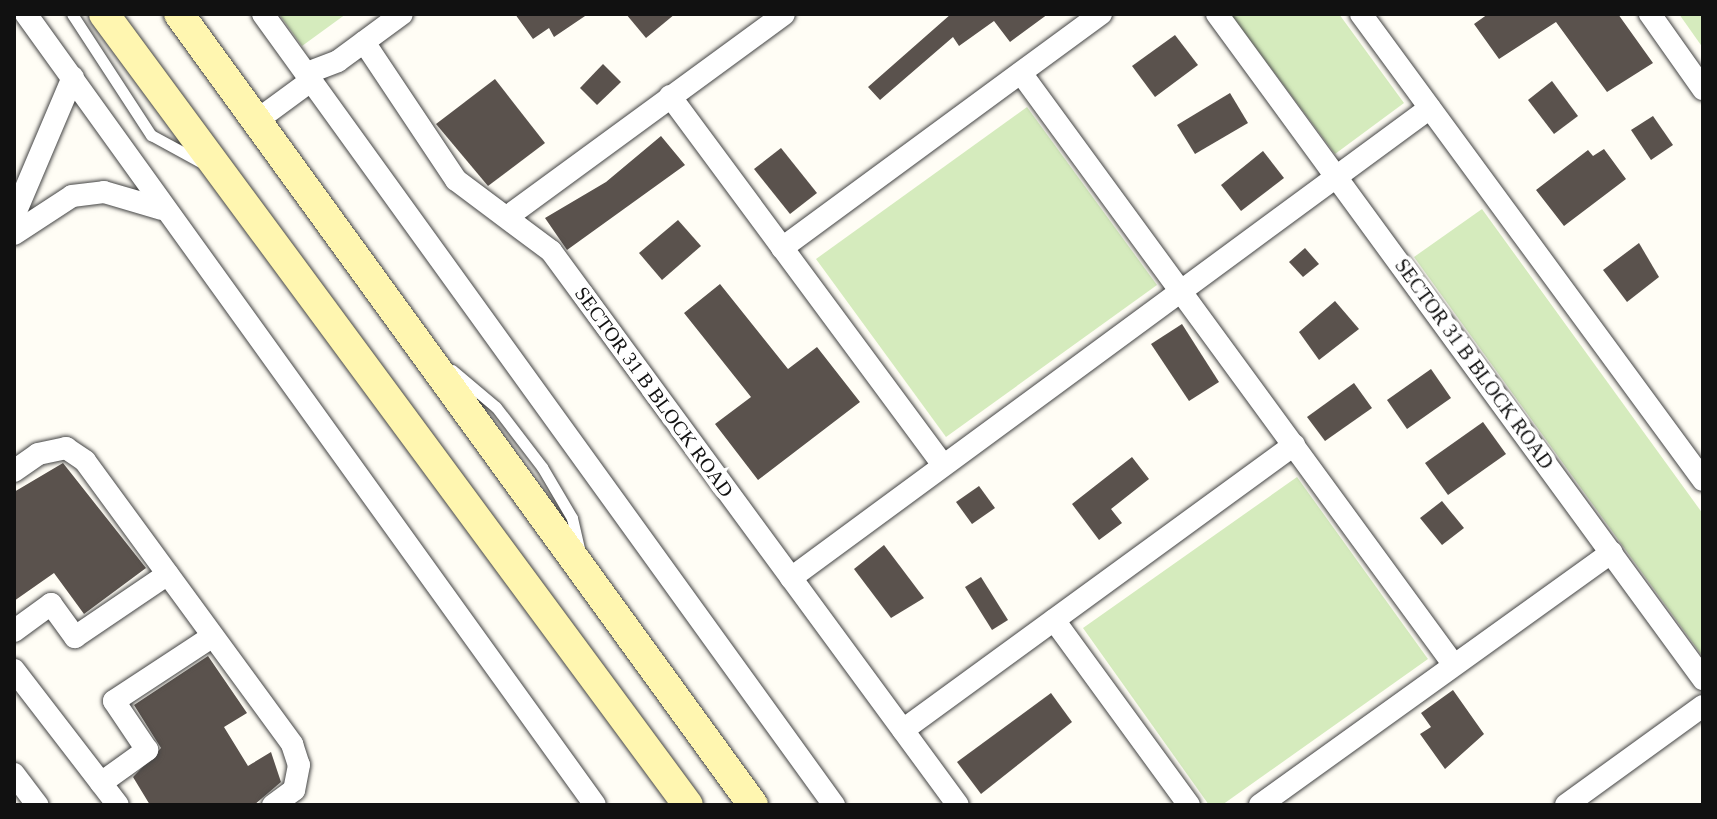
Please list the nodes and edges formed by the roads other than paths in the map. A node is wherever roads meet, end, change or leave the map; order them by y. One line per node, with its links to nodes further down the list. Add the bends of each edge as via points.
1 (26, 14): 14 (street)
2 (72, 14): 20 (lane, via 151,135 181,157)
3 (104, 14): 20 (street)
4 (179, 14): 19 (street)
5 (263, 14): 15 (street)
6 (402, 14): 12 (street)
7 (784, 14): 17 (street)
8 (1101, 14): 13 (street)
9 (1217, 14): 21 (street, SECTOR 31 B BLOCK ROAD)
10 (1361, 14): 18 (street)
11 (1650, 14): 16 (street)
12 (364, 42): 15 (street); 24 (street, SECTOR 31 B BLOCK ROAD, via 456,180)
13 (1021, 73): 26 (street); 27 (street)
14 (73, 77): 22 (street); 23 (street)
15 (311, 80): 19 (street); 52 (street)
16 (1703, 89)
17 (670, 96): 24 (street); 26 (street)
18 (1430, 108): 21 (street); 29 (street)
19 (256, 121): 51 (street)
20 (218, 169): 50 (street)
21 (1336, 176): 27 (street); 33 (street, SECTOR 31 B BLOCK ROAD)
22 (162, 209): 25 (street, via 104,192 72,196); 49 (street)
23 (14, 216)
24 (507, 217): 35 (street, SECTOR 31 B BLOCK ROAD, via 551,251)
25 (14, 234)
26 (782, 248): 30 (street)
27 (1181, 291): 28 (street); 30 (street)
28 (1294, 445): 36 (street); 39 (street)
29 (1694, 449): 32 (street)
30 (943, 465): 35 (street)
31 (14, 471): 34 (street, via 38,454 66,448 85,461)
32 (1703, 480)
33 (1612, 552): 39 (street); 41 (street, SECTOR 31 B BLOCK ROAD)
34 (168, 574): 37 (street, via 75,637 51,604); 38 (street)
35 (791, 578): 43 (street, SECTOR 31 B BLOCK ROAD)
36 (1054, 620): 43 (street); 54 (street)
37 (14, 631)
38 (213, 636): 45 (street, via 114,701 147,750); 48 (street, via 292,744 299,765 294,790)
39 (1454, 665): 55 (street)
40 (14, 670): 45 (street)
41 (1703, 679)
42 (1703, 706): 56 (street)
43 (903, 730): 53 (street, SECTOR 31 B BLOCK ROAD)
44 (14, 774): 46 (street)
45 (101, 783): 47 (street)
46 (37, 805)
47 (118, 805)
48 (273, 805)
49 (595, 805)
50 (688, 805)
51 (753, 805)
52 (834, 805)
53 (958, 805)
54 (1189, 805)
55 (1260, 805)
56 (1566, 805)

